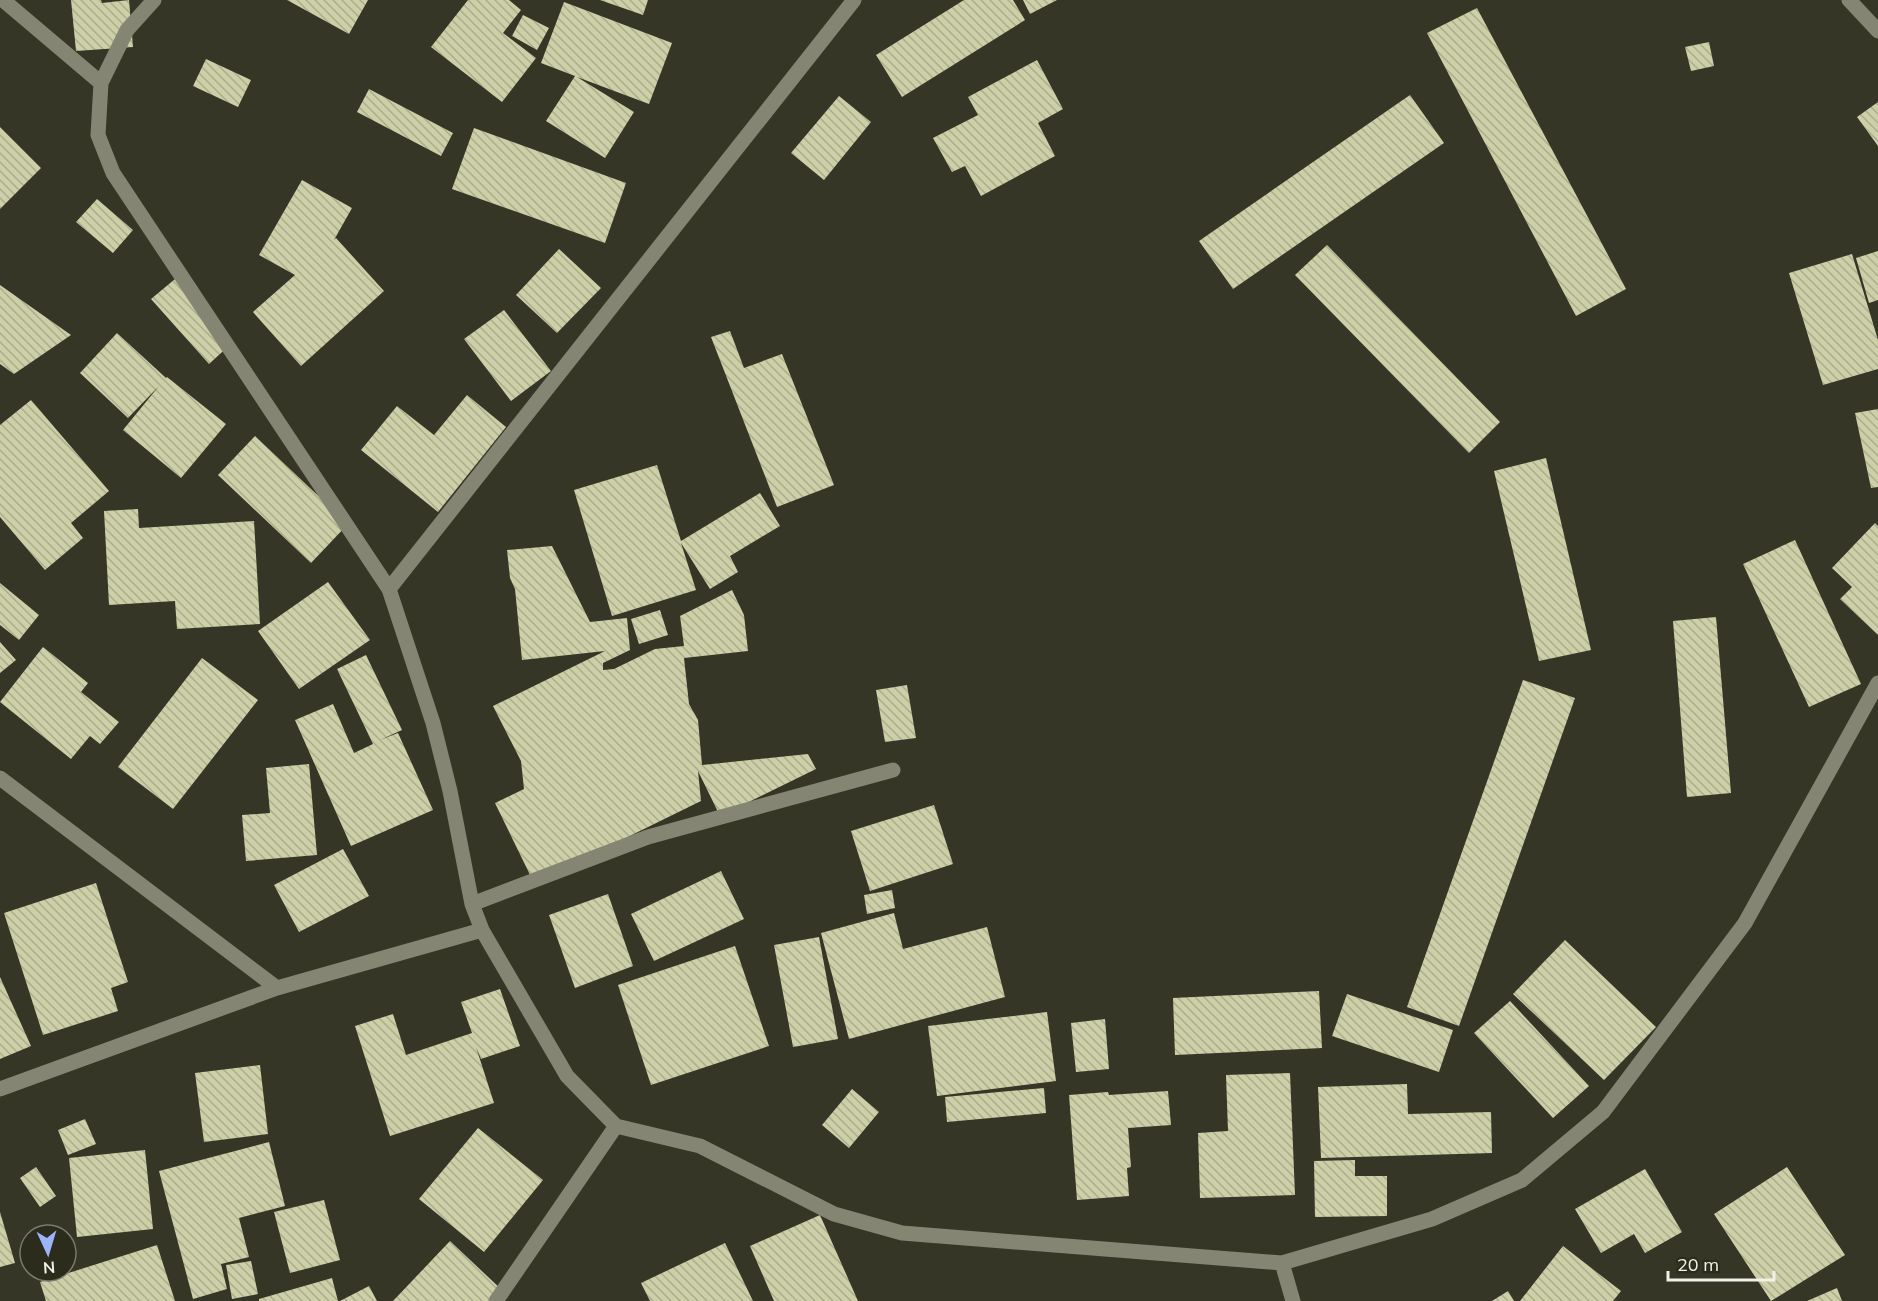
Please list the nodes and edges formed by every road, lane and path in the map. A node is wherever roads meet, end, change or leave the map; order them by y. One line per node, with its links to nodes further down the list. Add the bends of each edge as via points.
1 (3, 0): 6 (street)
2 (154, 0): 6 (street, via 127,30)
3 (854, 0): 7 (street)
4 (1849, 0): 5 (street)
5 (1878, 32)
6 (101, 83): 7 (street, via 98,135 113,173)
7 (389, 588): 11 (street, via 433,723)
8 (1878, 683): 16 (street, via 1745,923 1603,1112 1522,1180 1432,1218)
9 (893, 770): 11 (street, via 648,837)
10 (0, 778): 13 (street)
11 (472, 904): 12 (street)
12 (482, 930): 13 (street); 15 (street, via 567,1076)
13 (277, 988): 14 (street)
14 (0, 1089)
15 (616, 1126): 16 (street, via 700,1146 834,1214 902,1233); 17 (street)
16 (1282, 1263): 18 (street)
17 (496, 1301)
18 (1293, 1301)

